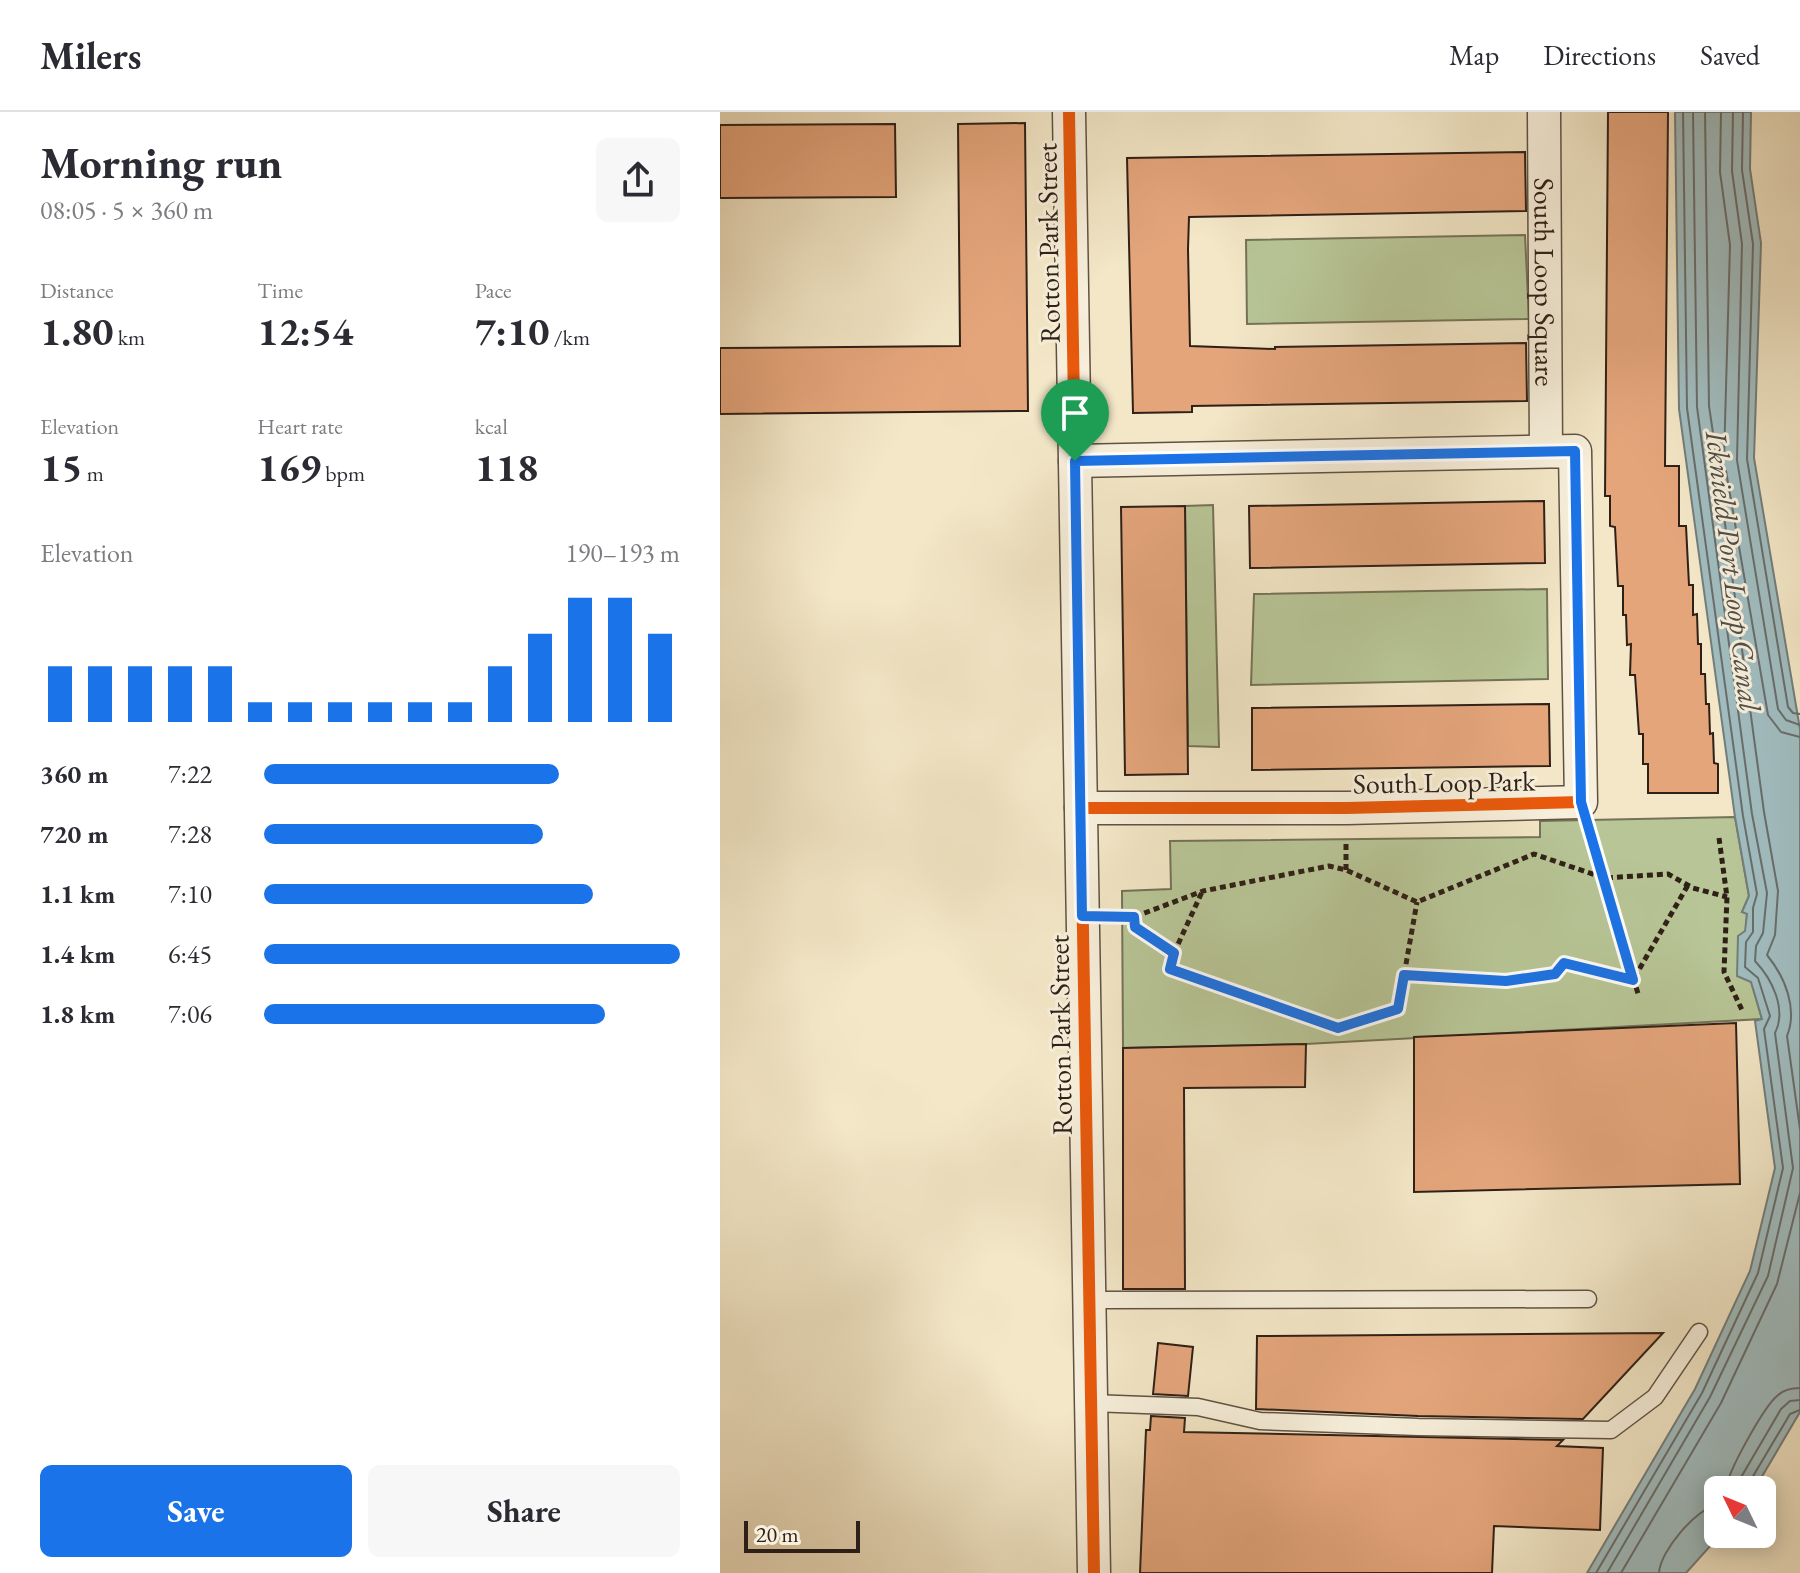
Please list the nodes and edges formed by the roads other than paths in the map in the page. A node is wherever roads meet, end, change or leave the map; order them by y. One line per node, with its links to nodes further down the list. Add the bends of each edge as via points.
1 (1069, 112): 4 (street, Rotton Park Street)
2 (1544, 112): 3 (street, South Loop Square)
3 (1546, 451): 4 (street); 5 (street, South Loop Park, via 1575,451 1581,802)
4 (1075, 461): 5 (street, Rotton Park Street)
5 (1081, 808): 7 (street, Rotton Park Street)
6 (1588, 1299): 7 (lane)
7 (1089, 1300): 9 (street, Rotton Park Street)
8 (1699, 1332): 9 (lane, via 1655,1397 1611,1430 1260,1421 1198,1407)
9 (1091, 1403): 10 (street, Rotton Park Street)
10 (1094, 1573)

